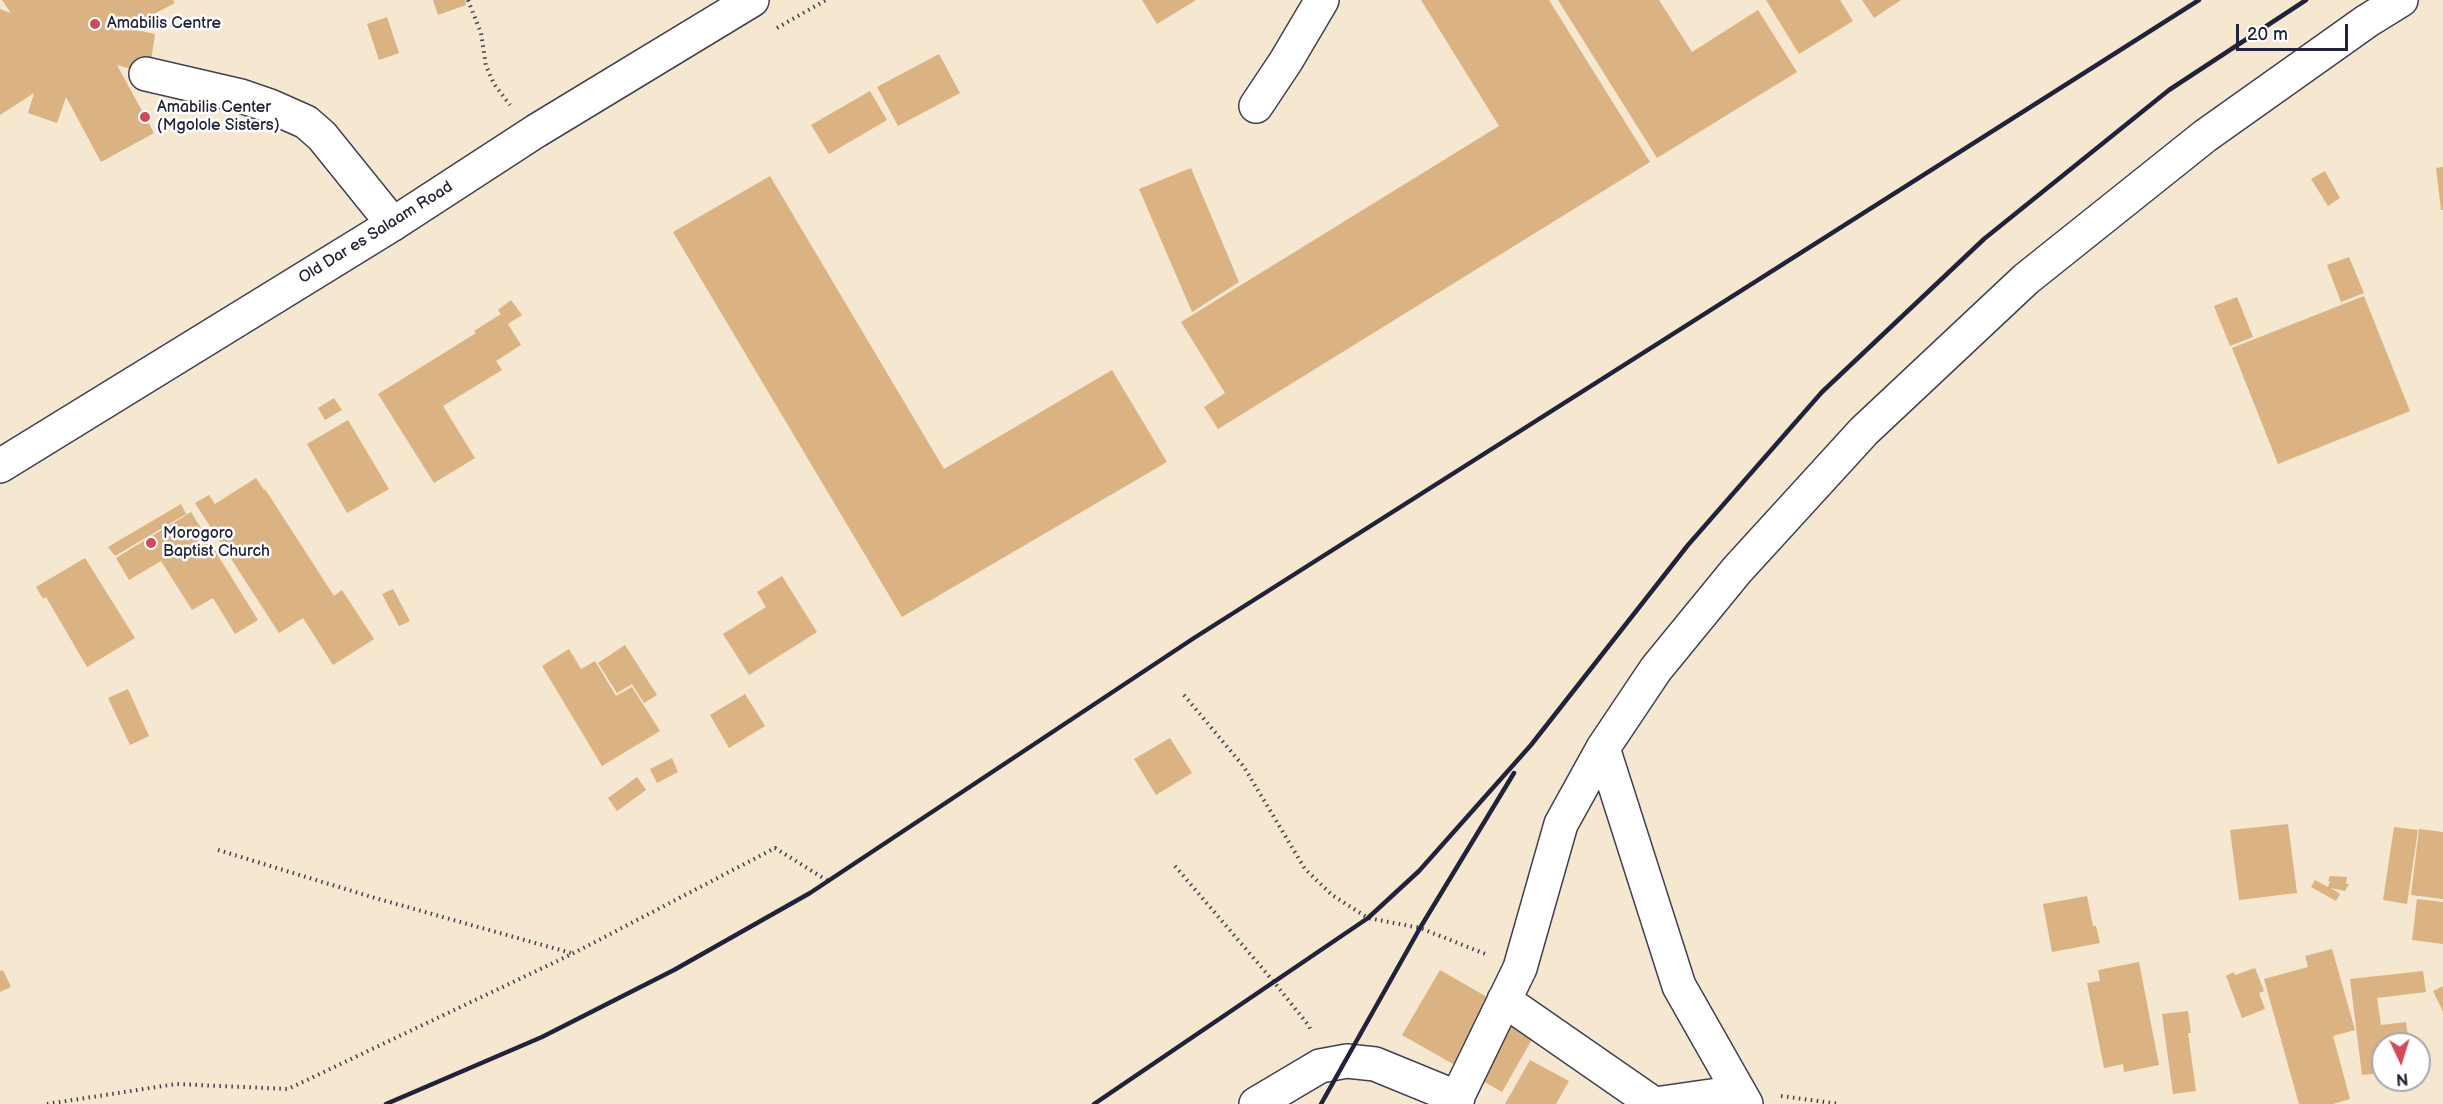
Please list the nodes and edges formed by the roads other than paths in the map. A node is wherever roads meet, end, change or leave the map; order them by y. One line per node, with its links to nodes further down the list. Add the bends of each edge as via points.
1 (752, 0): 6 (main road, Old Dar es Salaam Road, via 536,131)
2 (1322, 0): 5 (main road)
3 (2401, 0): 8 (main road, via 2205,136 2026,279 1906,391 1864,431 1737,570 1656,669)
4 (146, 74): 6 (main road, via 241,96 306,122 322,136)
5 (1256, 106)
6 (393, 224): 7 (main road, Old Dar es Salaam Road)
7 (0, 466)
8 (1603, 748): 9 (main road, via 1561,824 1520,968); 10 (main road, via 1679,987)
9 (1504, 1000): 11 (main road); 13 (main road)
10 (1742, 1098): 13 (main road)
11 (1456, 1101): 12 (main road, via 1375,1064 1347,1061 1320,1066)
12 (1256, 1104)
13 (1655, 1104)

